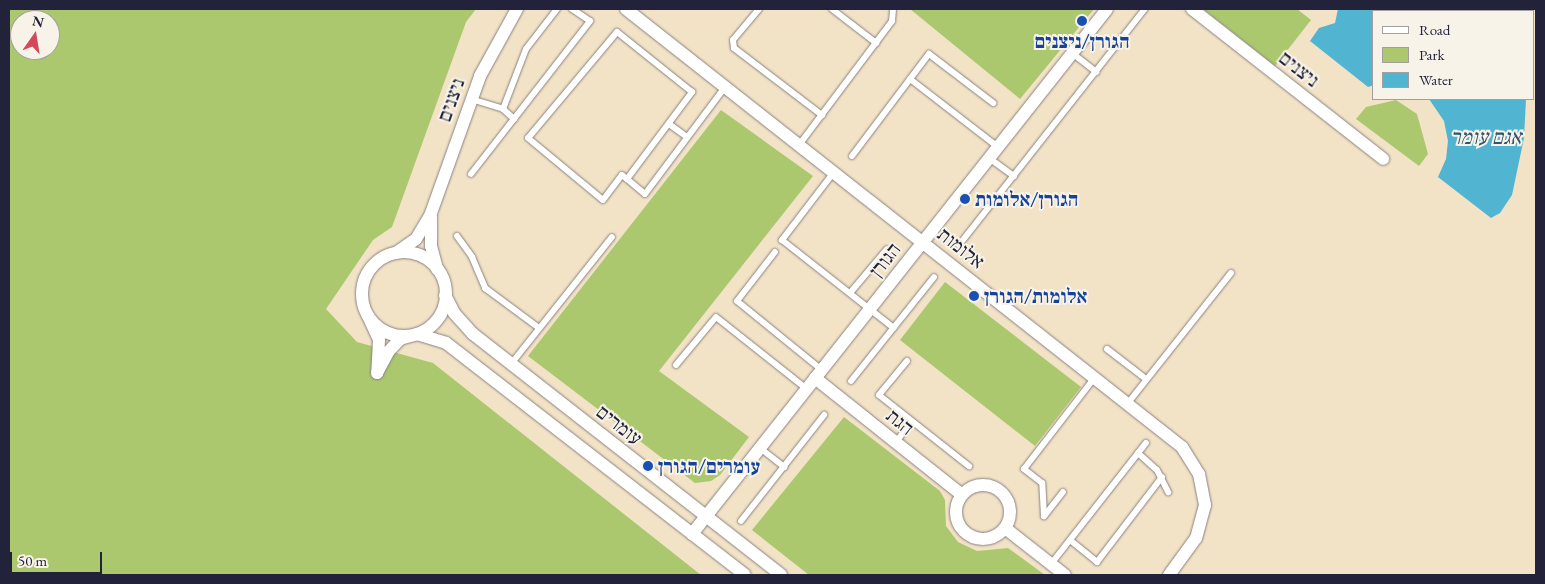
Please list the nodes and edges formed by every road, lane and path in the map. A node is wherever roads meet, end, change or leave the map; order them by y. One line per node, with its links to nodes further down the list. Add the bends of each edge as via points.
1 (517, 9): 16 (street, ניצנים, via 489,57)
2 (557, 9): 18 (lane, via 526,49)
3 (572, 9): 20 (lane, via 590,22)
4 (626, 9): 15 (street, אלומות)
5 (759, 9): 19 (lane, via 734,40 734,48)
6 (832, 9): 11 (lane)
7 (893, 9): 11 (lane, via 892,21)
8 (1107, 9): 12 (street, הגורן)
9 (1146, 9): 13 (lane)
10 (1192, 9): 27 (street, ניצנים)
11 (876, 43): 19 (lane)
12 (1072, 53): 13 (lane); 24 (street, הגורן)
13 (1096, 72): 30 (lane)
14 (910, 79): 17 (lane, via 929,54); 24 (lane); 25 (lane)
15 (725, 87): 22 (lane); 23 (street, אלומות)
16 (471, 99): 18 (lane); 32 (street, ניצנים)
17 (993, 104)
18 (503, 108): 20 (lane)
19 (822, 115): 23 (lane)
20 (514, 119): 29 (lane)
21 (669, 124): 22 (lane); 31 (lane); 31 (lane, via 692,92 616,32 528,138 602,200 622,175)
22 (687, 137): 31 (lane, via 645,194)
23 (799, 145): 28 (street, אלומות)
24 (998, 147): 26 (street, הגורן)
25 (852, 156)
26 (989, 158): 30 (lane); 35 (street, הגורן)
27 (1383, 159)
28 (834, 172): 35 (street, אלומות); 43 (lane, via 782,240)
29 (471, 174)
30 (1014, 176): 36 (lane)
31 (627, 179)
32 (433, 210): 39 (street, ניצנים, via 416,239); 40 (street, ניצנים, via 430,238)
33 (457, 236): 47 (lane, via 472,257 485,288)
34 (612, 237): 47 (lane)
35 (923, 242): 45 (street, הגורן); 55 (street, אלומות)
36 (959, 245)
37 (887, 249): 43 (lane)
38 (775, 252): 54 (lane, via 737,300)
39 (396, 253): 40 (street, via 421,257); 46 (street, via 375,264 366,277 362,293)
40 (439, 272): 44 (street)
41 (1231, 273): 56 (lane)
42 (934, 277): 48 (lane)
43 (850, 293): 45 (lane)
44 (445, 295): 49 (street, via 438,319 426,330); 52 (street, עומרים, via 462,324)
45 (870, 309): 48 (lane); 54 (street, הגורן)
46 (368, 316): 49 (street, via 386,332); 49 (street, via 379,340 377,373 392,347)
47 (539, 328): 52 (lane)
48 (894, 328): 57 (lane)
49 (411, 335): 75 (street, עומרים, via 430,336 453,347)
50 (1107, 349): 56 (lane)
51 (907, 361): 61 (lane, via 879,395)
52 (511, 364): 72 (street, עומרים)
53 (676, 364): 58 (lane, via 716,317)
54 (819, 374): 58 (street, הגורן); 62 (street, הגת)
55 (1095, 377): 59 (street, אלומות); 69 (lane, via 1024,469 1042,483 1044,516)
56 (1146, 379): 59 (lane)
57 (852, 381)
58 (807, 389): 64 (street, הגורן)
59 (1128, 403): 81 (street, אלומות, via 1182,447 1192,459 1204,489 1205,504 1196,538)
60 (824, 415): 67 (lane)
61 (912, 421): 62 (lane); 66 (lane)
62 (896, 442): 71 (street, הגת)
63 (1146, 443): 65 (lane)
64 (760, 448): 67 (lane); 72 (street, הגורן)
65 (1138, 453): 68 (lane); 76 (lane)
66 (969, 466)
67 (784, 467): 73 (lane)
68 (1162, 477): 70 (lane); 76 (lane, via 1097,562)
69 (1063, 492)
70 (1168, 492)
71 (962, 495): 74 (street, via 978,486 999,491 1009,508); 74 (street, via 956,517 967,534 988,539)
72 (706, 517): 75 (street, הגורן); 79 (street, עומרים)
73 (741, 521)
74 (1005, 528): 77 (street)
75 (692, 534): 78 (street, עומרים)
76 (1070, 540): 77 (lane)
77 (1051, 564): 80 (street)
78 (745, 575)
79 (780, 575)
80 (1065, 575)
81 (1169, 575)

